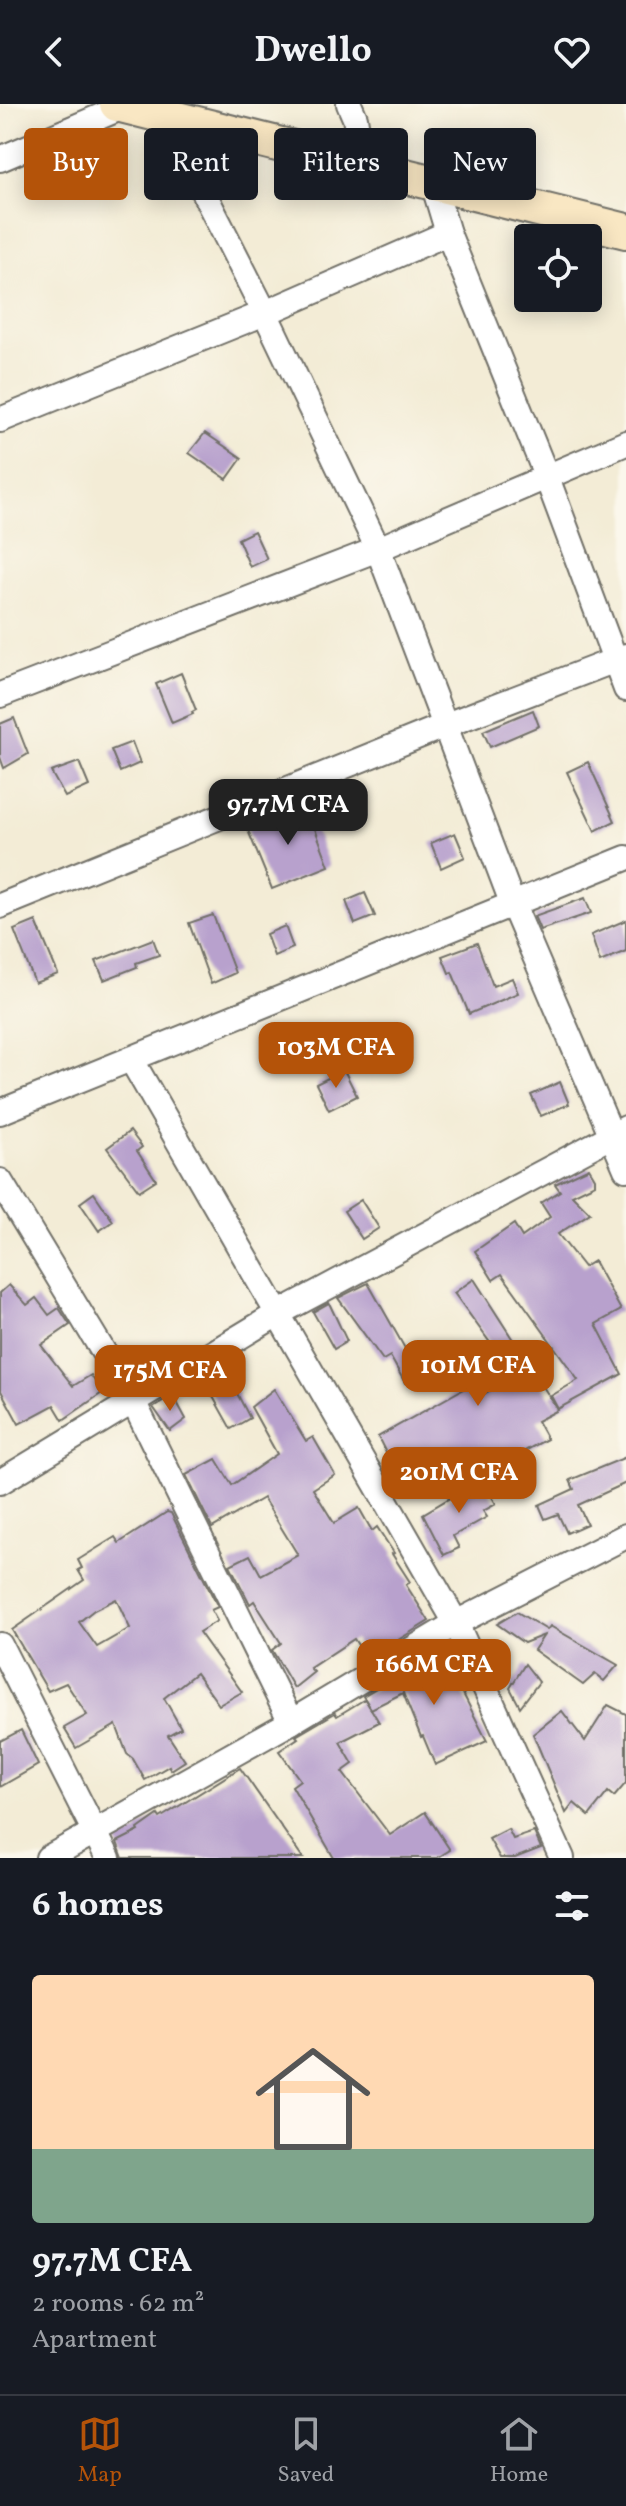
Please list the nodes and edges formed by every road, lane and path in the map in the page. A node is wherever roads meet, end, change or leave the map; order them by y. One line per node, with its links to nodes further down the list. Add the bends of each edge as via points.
1 (204, 104): 5 (main road)
2 (349, 104): 6 (street)
3 (121, 105): 4 (main road); 8 (street)
4 (165, 117): 9 (main road); 15 (street)
5 (299, 128)
6 (357, 128)
7 (408, 155): 12 (main road)
8 (0, 159)
9 (424, 181)
10 (438, 200): 14 (street)
11 (501, 200): 13 (main road)
12 (626, 209)
13 (626, 231)
14 (448, 233): 15 (street); 18 (street)
15 (265, 313): 16 (street); 19 (street)
16 (0, 420)
17 (626, 443): 18 (street)
18 (546, 475): 19 (street); 20 (street)
19 (378, 549): 22 (street); 23 (street)
20 (620, 658): 21 (street); 23 (street)
21 (626, 689)
22 (0, 695)
23 (446, 725): 25 (street); 26 (street)
24 (626, 858): 25 (street)
25 (513, 905): 27 (street); 29 (street)
26 (0, 906)
27 (131, 1059): 28 (street); 32 (street)
28 (0, 1112)
29 (619, 1131): 30 (street); 32 (street)
30 (626, 1169)
31 (0, 1181): 33 (street)
32 (279, 1313): 33 (street); 36 (street)
33 (132, 1399): 34 (street); 38 (street)
34 (0, 1482)
35 (626, 1536): 36 (street)
36 (456, 1623): 38 (street); 42 (street)
37 (0, 1645): 39 (street)
38 (291, 1722): 39 (street)
39 (96, 1832): 40 (street); 41 (street)
40 (48, 1858)
41 (108, 1858)
42 (562, 1858)

